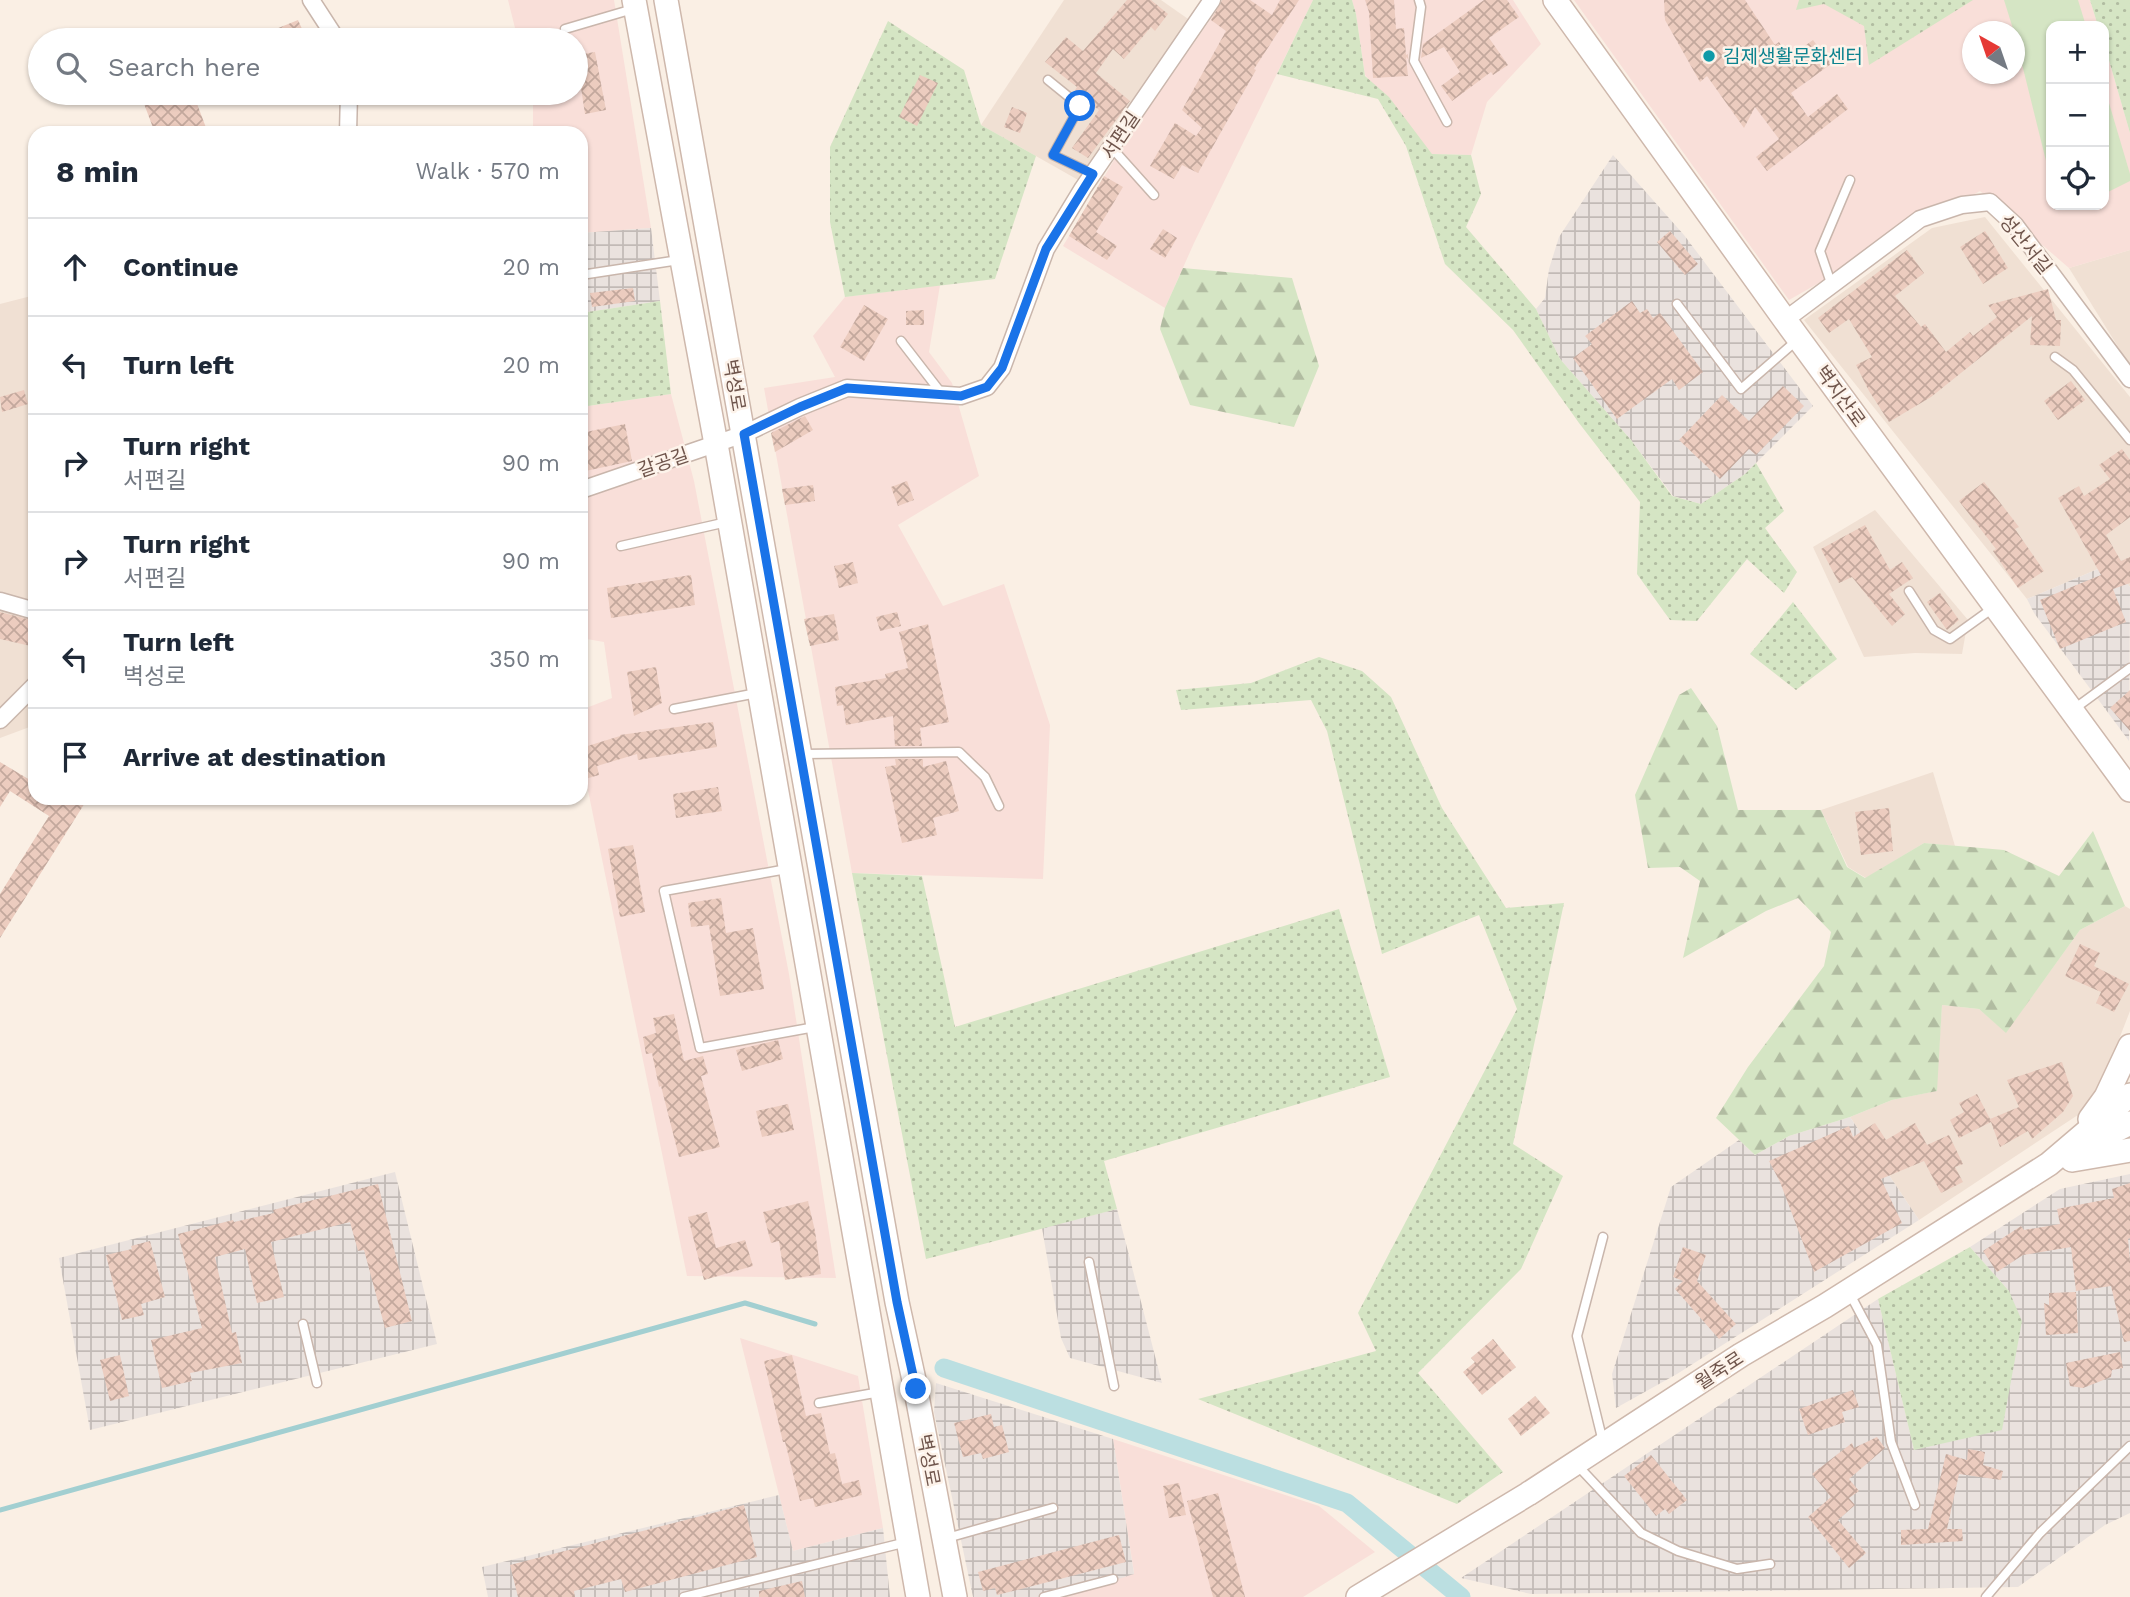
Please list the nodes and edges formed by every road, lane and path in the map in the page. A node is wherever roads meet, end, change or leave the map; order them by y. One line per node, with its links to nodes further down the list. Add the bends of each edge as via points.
1 (311, 0): 7 (street)
2 (666, 0): 26 (main road, 벽성로)
3 (1212, 0): 13 (street, 서편길)
4 (1419, 0): 11 (lane, via 1413,61)
5 (1555, 0): 21 (main road, 벽지산로)
6 (635, 4): 8 (lane); 17 (main road, 벽성로)
7 (329, 28)
8 (568, 28)
9 (1048, 80): 14 (lane, via 1080,106 1053,155)
10 (349, 105): 12 (street)
11 (1447, 121)
12 (348, 126)
13 (1111, 148): 14 (street, 서편길); 16 (lane)
14 (1093, 174): 25 (street, 서편길, via 1046,249 1002,368 987,387)
15 (1850, 180): 19 (lane, via 1820,251)
16 (1154, 195)
17 (682, 259): 18 (lane); 28 (main road, 벽성로)
18 (588, 274)
19 (1832, 286): 21 (street, 성산서길); 24 (street, 성산서길, via 1920,219 1962,205 1990,202 2015,225)
20 (1677, 304): 21 (lane, via 1741,389)
21 (1792, 330): 34 (main road, 벽지산로)
22 (901, 341): 25 (lane)
23 (2055, 357): 27 (lane, via 2073,370)
24 (2130, 379)
25 (944, 396): 26 (street, 서편길, via 847,388)
26 (744, 434): 28 (street, 갈공길); 42 (main road, 벽성로)
27 (2130, 440)
28 (716, 444): 29 (street, 갈공길); 30 (main road, 벽성로)
29 (588, 488)
30 (729, 521): 31 (lane); 38 (main road, 벽성로)
31 (621, 546)
32 (1909, 591): 34 (lane, via 1934,630 1950,639)
33 (0, 601): 35 (street)
34 (1995, 606): 40 (main road, 벽지산로)
35 (28, 609)
36 (2130, 668): 40 (lane)
37 (28, 691): 41 (street)
38 (760, 692): 39 (lane); 45 (main road, 벽성로)
39 (674, 709)
40 (2072, 710): 43 (main road, 벽지산로)
41 (2, 714)
42 (800, 754): 44 (lane, via 959,752 985,777); 66 (main road, 벽성로)
43 (2130, 790)
44 (999, 806)
45 (790, 869): 46 (main road, 벽성로); 46 (lane, via 664,891 700,1048)
46 (818, 1026): 59 (main road, 벽성로)
47 (2130, 1046): 50 (main road, via 2105,1097)
48 (2130, 1095): 50 (main road)
49 (2130, 1123): 52 (main road)
50 (2077, 1139): 52 (main road, 월죽로)
51 (2130, 1150): 52 (main road)
52 (2049, 1164): 55 (main road, 월죽로)
53 (1603, 1237): 61 (lane, via 1577,1336)
54 (1089, 1262): 58 (lane)
55 (1849, 1291): 61 (main road, 월죽로); 64 (lane, via 1877,1345 1891,1442)
56 (303, 1324): 57 (lane)
57 (317, 1383)
58 (1114, 1386)
59 (883, 1392): 60 (lane); 67 (main road, 벽성로)
60 (819, 1403)
61 (1603, 1445): 63 (main road, 월죽로)
62 (2130, 1446): 75 (lane, via 2040,1533)
63 (1576, 1464): 68 (lane, via 1641,1533 1678,1551 1737,1569); 74 (main road, 월죽로)
64 (1915, 1505)
65 (1053, 1508): 66 (lane)
66 (944, 1539): 72 (main road, 벽성로)
67 (910, 1542): 70 (lane); 71 (main road, 벽성로)
68 (1770, 1564)
69 (1112, 1579): 73 (lane)
70 (684, 1597)
71 (918, 1597)
72 (955, 1597)
73 (1044, 1597)
74 (1358, 1597)
75 (1986, 1597)

